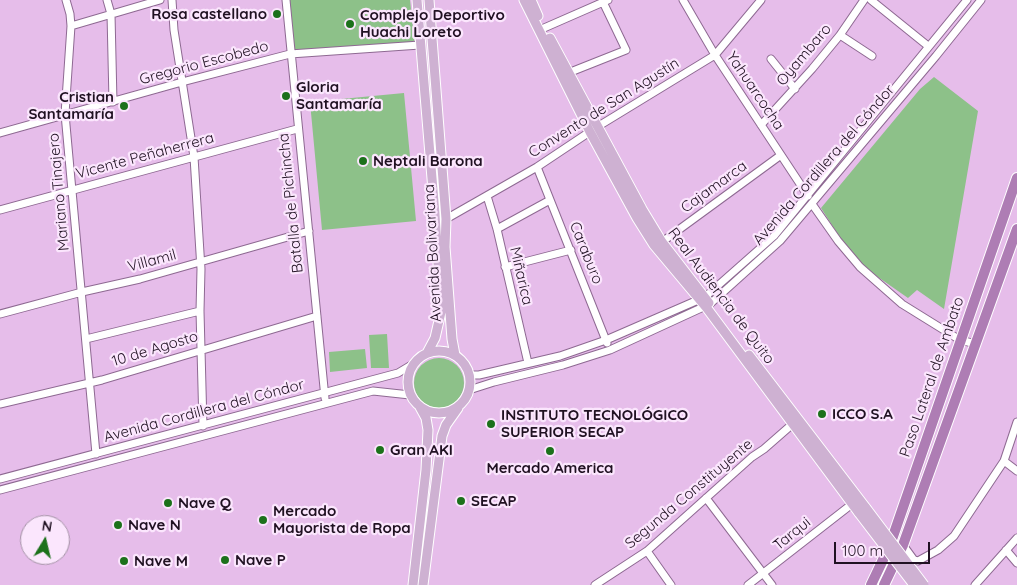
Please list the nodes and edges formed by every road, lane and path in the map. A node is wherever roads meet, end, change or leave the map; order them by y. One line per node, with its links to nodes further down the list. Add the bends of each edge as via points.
1 (66, 0): 18 (street, Mariano Tinajero)
2 (107, 0): 17 (street)
3 (160, 0): 17 (street)
4 (172, 0): 28 (street)
5 (286, 0): 23 (street, Batalla de Pichincha)
6 (417, 0): 21 (main road, Avenida Bolivariana)
7 (429, 0): 46 (main road, Avenida Bolivariana)
8 (524, 0): 34 (main road, Real Audiencia de Quito)
9 (531, 0): 19 (main road, Real Audiencia de Quito)
10 (683, 0): 24 (street, Yahuarcocha)
11 (761, 0): 24 (street, Convento de San Agustín)
12 (864, 0): 20 (street, Oyambaro)
13 (871, 0): 22 (street)
14 (967, 0): 22 (street, Avenida Cordillera del Cóndor)
15 (981, 0): 44 (street, Avenida Cordillera del Cóndor)
16 (606, 1): 19 (street); 27 (street, via 626,50)
17 (111, 14): 18 (street); 30 (street)
18 (71, 26): 31 (street, Mariano Tinajero)
19 (544, 28): 27 (main road, Real Audiencia de Quito)
20 (840, 34): 25 (street); 29 (street, Oyambaro)
21 (420, 45): 23 (street, Gregorio Escobedo); 67 (main road, Avenida Bolivariana, via 436,214 441,312 435,338)
22 (928, 46): 42 (street, Avenida Cordillera del Cóndor)
23 (290, 54): 28 (street, Gregorio Escobedo); 33 (street, Batalla de Pichincha)
24 (715, 56): 32 (street, Yahuarcocha); 34 (street, Convento de San Agustín)
25 (872, 56)
26 (770, 59): 29 (street)
27 (568, 73): 34 (main road, Real Audiencia de Quito)
28 (182, 82): 30 (street, Gregorio Escobedo); 37 (street)
29 (795, 89): 32 (street, Oyambaro)
30 (113, 102): 31 (street, Gregorio Escobedo)
31 (65, 114): 35 (street, Gregorio Escobedo); 40 (street, Mariano Tinajero)
32 (761, 125): 36 (street, Yahuarcocha)
33 (297, 129): 37 (street, Vicente Peñaherrera); 49 (street, Batalla de Pichincha)
34 (594, 130): 38 (street, Convento de San Agustín); 50 (main road, Real Audiencia de Quito); 55 (main road, Real Audiencia de Quito, via 637,218 654,244)
35 (0, 133)
36 (781, 155): 42 (street, Yahuarcocha); 50 (street, Cajamarca)
37 (194, 158): 40 (street, Vicente Peñaherrera); 52 (street)
38 (537, 167): 41 (street, Convento de San Agustín); 43 (street, Caraburo)
39 (1017, 178): 63 (highway, Paso Lateral de Ambato)
40 (72, 190): 45 (street, Vicente Peñaherrera); 54 (street, Mariano Tinajero)
41 (487, 196): 46 (street, Convento de San Agustín); 47 (street, Miñarica)
42 (808, 196): 55 (street, Avenida Cordillera del Cóndor, via 774,236)
43 (550, 200): 47 (street); 51 (street, Caraburo)
44 (812, 204): 55 (street, Avenida Cordillera del Cóndor, via 780,241); 63 (street, via 860,267 902,304)
45 (0, 210)
46 (446, 219): 68 (main road, Avenida Bolivariana, via 445,247)
47 (496, 228): 53 (street, Miñarica)
48 (1017, 229): 64 (highway, Paso Lateral de Ambato)
49 (310, 231): 52 (street, Villamil); 58 (street, Batalla de Pichincha)
50 (662, 242): 55 (main road, Real Audiencia de Quito)
51 (571, 250): 53 (street); 62 (street, Caraburo)
52 (200, 263): 54 (street, Villamil); 56 (street)
53 (505, 267): 69 (street, Miñarica)
54 (82, 292): 57 (street, Villamil); 61 (street, Mariano Tinajero)
55 (705, 302): 59 (street, Avenida Cordillera del Cóndor); 60 (street, Avenida Cordillera del Cóndor); 80 (main road, Real Audiencia de Quito)
56 (200, 311): 61 (street); 65 (street)
57 (0, 314)
58 (317, 316): 65 (street, 10 de Agosto); 74 (street, Batalla de Pichincha)
59 (657, 318): 60 (street); 62 (street, Avenida Cordillera del Cóndor)
60 (662, 326): 66 (street, Avenida Cordillera del Cóndor)
61 (86, 339): 72 (street, Mariano Tinajero)
62 (606, 340): 66 (street, Caraburo); 69 (street, Avenida Cordillera del Cóndor)
63 (960, 340): 64 (street); 103 (highway, Paso Lateral de Ambato, via 890,545)
64 (976, 344): 92 (highway, Paso Lateral de Ambato)
65 (201, 349): 72 (street, 10 de Agosto); 82 (street)
66 (610, 350): 73 (street, Avenida Cordillera del Cóndor)
67 (427, 353): 68 (main road, via 436,351); 70 (main road, Avenida Bolivariana)
68 (454, 355): 71 (main road, via 464,364)
69 (528, 363): 71 (street, Avenida Cordillera del Cóndor, via 479,376)
70 (413, 364): 74 (street, Avenida Cordillera del Cóndor, via 398,373); 75 (main road, via 407,379)
71 (469, 375): 73 (main road)
72 (90, 383): 78 (street, 10 de Agosto); 83 (street, Mariano Tinajero)
73 (469, 390): 77 (main road)
74 (324, 393): 76 (street, Batalla de Pichincha); 82 (street, Avenida Cordillera del Cóndor)
75 (410, 395): 76 (street, Avenida Cordillera del Cóndor, via 373,391); 79 (main road)
76 (325, 402): 87 (street, Avenida Cordillera del Cóndor)
77 (462, 403): 79 (main road, via 441,413); 98 (main road, via 442,436)
78 (0, 404)
79 (419, 407): 97 (main road, via 426,418 428,430)
80 (795, 422): 88 (street, Segunda Constituyente); 89 (main road, Real Audiencia de Quito); 90 (main road, Real Audiencia de Quito)
81 (1017, 422): 84 (street)
82 (203, 426): 83 (street, Avenida Cordillera del Cóndor)
83 (96, 454): 86 (street, Avenida Cordillera del Cóndor)
84 (1004, 461): 85 (street); 92 (street, via 949,541 918,561)
85 (1017, 471)
86 (0, 479)
87 (0, 490)
88 (706, 498): 93 (street, Segunda Constituyente); 96 (street)
89 (852, 504): 90 (main road, Real Audiencia de Quito); 96 (street, Tarqui)
90 (862, 510): 105 (main road, Real Audiencia de Quito, bridge); 106 (main road, Real Audiencia de Quito, bridge)
91 (1017, 538): 94 (street)
92 (903, 545): 104 (highway, Paso Lateral de Ambato)
93 (647, 550): 99 (street, Segunda Constituyente); 100 (street)
94 (1006, 550): 95 (street); 107 (street)
95 (1017, 562)
96 (764, 574): 101 (street, Tarqui); 102 (street)
97 (413, 585)
98 (423, 585)
99 (595, 585)
100 (671, 585)
101 (748, 585)
102 (772, 585)
103 (871, 585)
104 (884, 585)
105 (914, 585)
106 (924, 585)
107 (975, 585)

